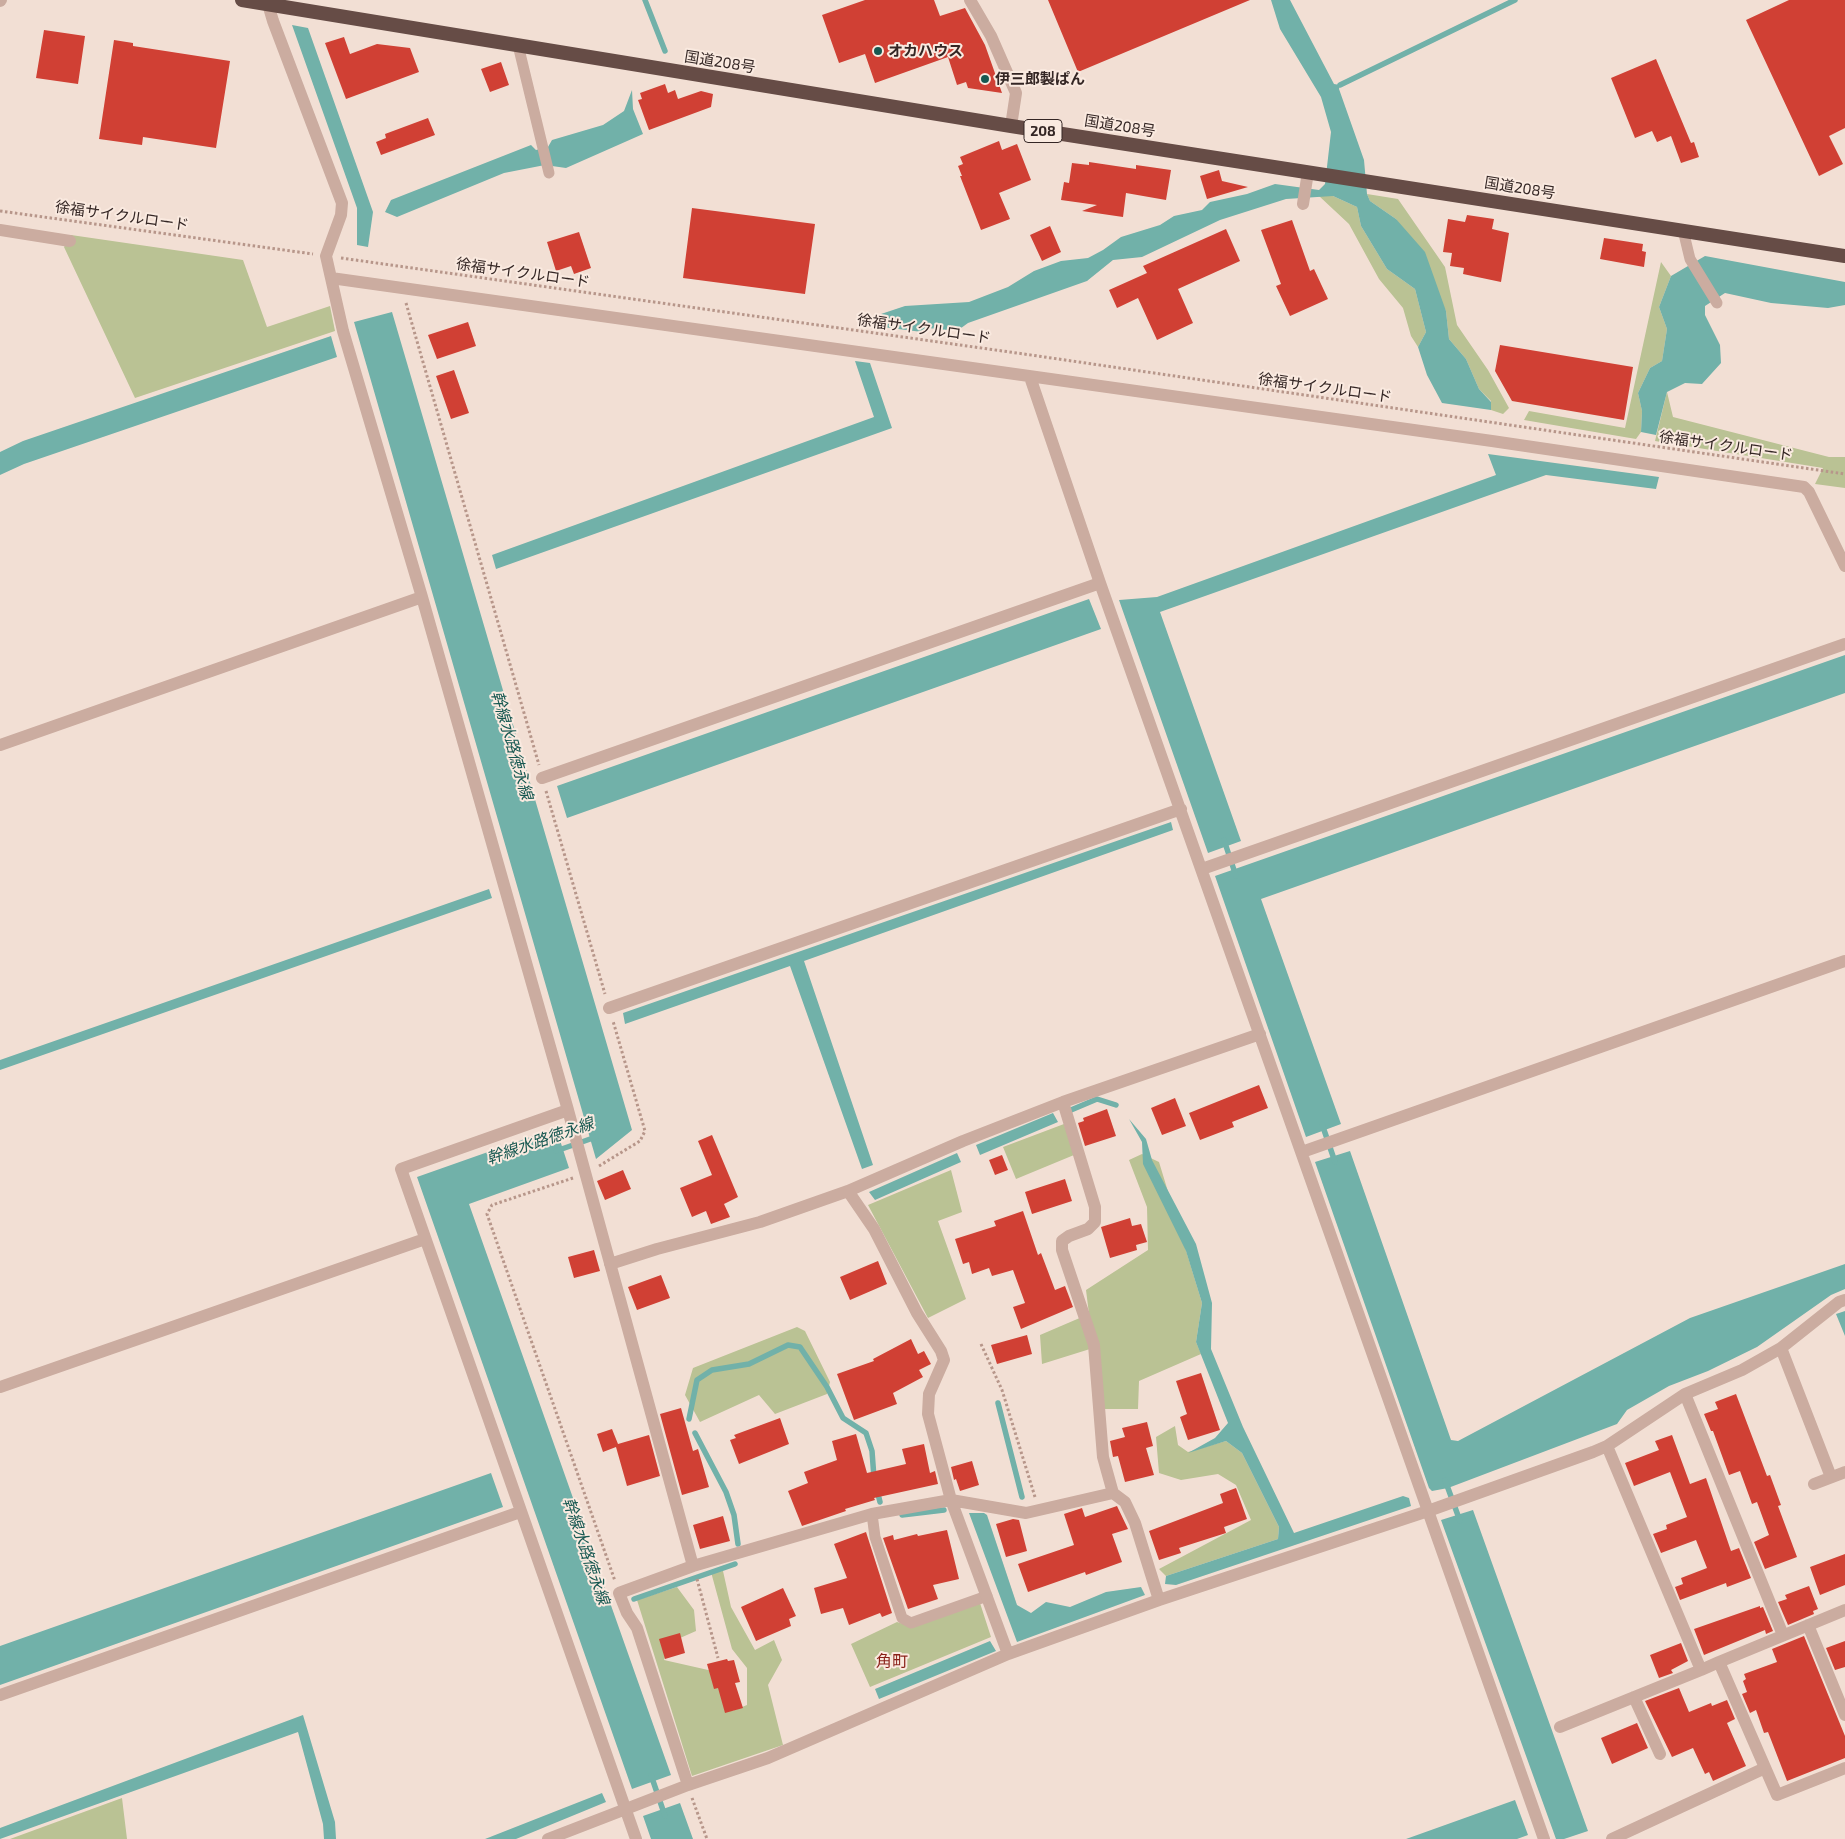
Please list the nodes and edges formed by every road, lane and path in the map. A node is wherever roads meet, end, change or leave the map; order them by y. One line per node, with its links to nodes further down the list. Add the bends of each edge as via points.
1 (242, 0): 3 (highway, 国道208号 / 208)
2 (970, 0): 5 (street, via 991,36 1016,93)
3 (268, 4): 4 (highway, 国道208号 / 208); 13 (street, via 342,203 341,215)
4 (518, 45): 5 (highway, 国道208号 / 208); 6 (lane)
5 (1011, 126): 7 (highway, 国道208号 / 208)
6 (549, 173)
7 (1307, 177): 8 (street); 11 (highway, 国道208号 / 208)
8 (1303, 204)
9 (0, 211): 13 (path, 徐福サイクルロード)
10 (0, 230): 12 (street)
11 (1683, 230): 14 (highway, 国道208号 / 208); 17 (lane, via 1690,259)
12 (70, 241)
13 (326, 256): 15 (street); 19 (path, 徐福サイクルロード)
14 (1845, 256)
15 (331, 278): 16 (street); 22 (street, via 343,331)
16 (402, 288): 18 (street); 25 (path)
17 (1718, 303)
18 (1030, 377): 20 (street, via 1804,487); 21 (street)
19 (1845, 474)
20 (1845, 566)
21 (1100, 583): 25 (street); 26 (street)
22 (422, 597): 24 (street); 32 (street)
23 (1845, 644): 27 (street)
24 (0, 745)
25 (542, 778): 29 (path)
26 (1181, 809): 27 (street); 29 (street)
27 (1202, 869): 30 (street)
28 (1845, 962): 33 (street)
29 (609, 1008): 34 (path, via 645,1131 640,1141)
30 (1260, 1034): 31 (street); 33 (street)
31 (1062, 1102): 35 (street); 47 (street, via 1096,1207 1095,1222 1088,1229 1062,1241 1062,1250 1094,1345 1103,1457)
32 (568, 1110): 34 (street); 36 (street, via 401,1169)
33 (1302, 1152): 50 (street)
34 (586, 1174): 37 (street); 55 (path, via 492,1205 487,1214)
35 (848, 1191): 37 (street, via 760,1222); 48 (street, via 874,1229 917,1313 941,1351 944,1360 929,1394 928,1414)
36 (425, 1239): 41 (street); 51 (street)
37 (610, 1264): 53 (street)
38 (1842, 1301): 40 (street)
39 (981, 1344): 49 (path, via 1002,1390)
40 (1781, 1348): 42 (street, via 1742,1370); 45 (street)
41 (0, 1387)
42 (1685, 1394): 43 (street); 60 (street)
43 (1607, 1446): 50 (street); 64 (street)
44 (1845, 1472): 45 (street)
45 (1831, 1477): 46 (street)
46 (1814, 1484)
47 (1113, 1493): 49 (street); 57 (street, via 1125,1502 1135,1523)
48 (951, 1500): 49 (street, via 1026,1513); 52 (street); 56 (street)
49 (1039, 1510)
50 (1428, 1511): 57 (street); 77 (street)
51 (520, 1512): 65 (street); 73 (street)
52 (872, 1514): 53 (street); 56 (lane, via 875,1537 902,1618 911,1623)
53 (693, 1566): 55 (street)
54 (697, 1580): 62 (path)
55 (619, 1593): 72 (street, via 637,1628)
56 (987, 1596): 61 (street)
57 (1159, 1600): 61 (street)
58 (1845, 1610): 59 (street)
59 (1808, 1625): 60 (street); 67 (street)
60 (1783, 1635): 63 (street)
61 (1008, 1654): 72 (street, via 768,1758)
62 (718, 1658)
63 (1719, 1662): 64 (street); 70 (street)
64 (1700, 1670): 66 (street)
65 (0, 1695)
66 (1634, 1697): 68 (street); 69 (street)
67 (1845, 1715)
68 (1560, 1727)
69 (1660, 1754)
70 (1765, 1768): 71 (street, via 1777,1794); 78 (street)
71 (1845, 1768)
72 (688, 1785): 73 (street); 76 (path)
73 (625, 1809): 74 (street); 75 (street)
74 (548, 1839)
75 (636, 1839)
76 (707, 1839)
77 (1544, 1839)
78 (1612, 1839)

